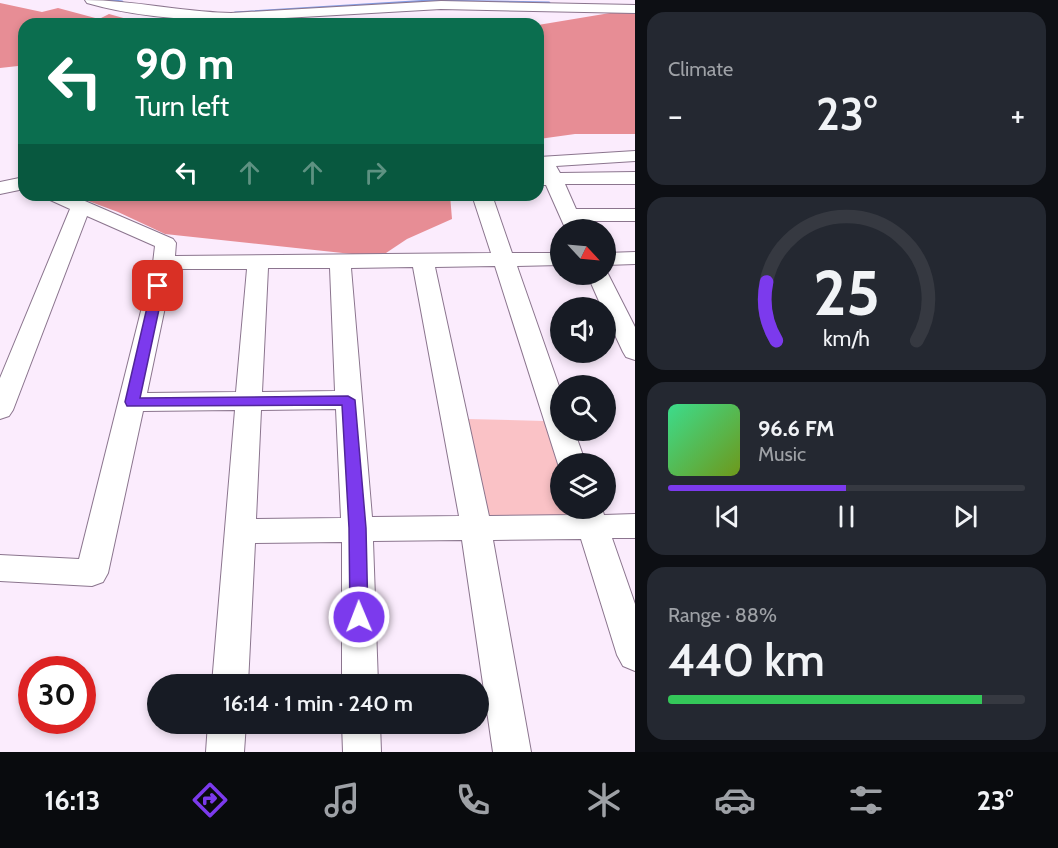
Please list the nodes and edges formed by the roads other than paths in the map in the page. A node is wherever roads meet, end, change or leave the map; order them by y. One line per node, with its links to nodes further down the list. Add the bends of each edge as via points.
1 (91, 0): 2 (street, via 186,15 231,17 441,4)
2 (635, 9)
3 (635, 156): 5 (street, via 545,161)
4 (635, 178): 5 (street)
5 (545, 179): 12 (street)
6 (18, 184): 7 (street)
7 (0, 188)
8 (69, 201): 10 (street)
9 (484, 201): 15 (street)
10 (81, 206): 21 (street, via 166,243); 28 (street)
11 (635, 215): 13 (street)
12 (570, 219)
13 (599, 219)
14 (635, 258): 17 (street)
15 (504, 259): 16 (street); 18 (street); 29 (street)
16 (550, 259)
17 (616, 259)
18 (423, 260): 20 (street); 35 (street)
19 (258, 261): 20 (street); 21 (street); 27 (street)
20 (340, 261): 25 (street)
21 (164, 263): 26 (street)
22 (606, 285): 23 (street)
23 (624, 308): 24 (street)
24 (635, 352)
25 (348, 400): 27 (street); 34 (street)
26 (132, 402): 27 (street); 37 (street, via 92,573)
27 (249, 402): 36 (street)
28 (0, 410)
29 (568, 453)
30 (579, 519): 35 (street)
31 (590, 519): 38 (street)
32 (596, 519): 33 (street)
33 (635, 526)
34 (357, 528): 35 (street); 36 (street); 40 (street)
35 (476, 528): 45 (street)
36 (241, 531): 39 (street)
37 (0, 568)
38 (635, 656)
39 (231, 674)
40 (360, 674)
41 (226, 734): 43 (street)
42 (361, 734): 44 (street)
43 (225, 752)
44 (362, 752)
45 (512, 752)

